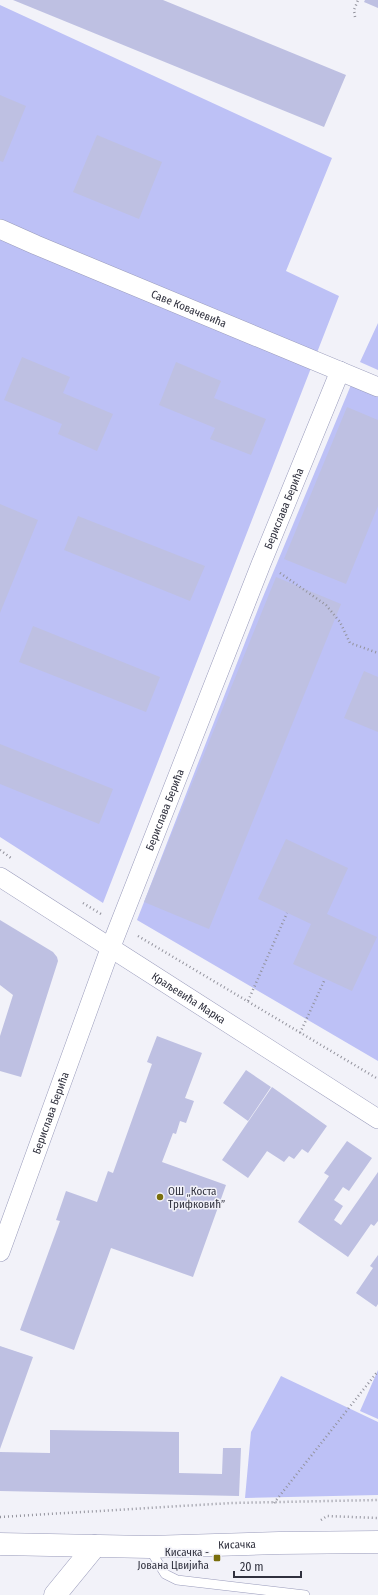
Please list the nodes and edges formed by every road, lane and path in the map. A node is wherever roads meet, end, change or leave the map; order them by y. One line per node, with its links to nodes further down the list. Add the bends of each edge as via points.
1 (358, 0): 2 (path, via 354,10)
2 (355, 17)
3 (0, 229): 4 (street, Саве Ковачевића)
4 (340, 371): 5 (street, Саве Ковачевића); 13 (street, Берислава Берића)
5 (378, 387)
6 (287, 576): 7 (path, via 326,605 340,622 350,643)
7 (378, 653)
8 (0, 850): 9 (path)
9 (12, 858)
10 (0, 877): 14 (street, Краљевића Марка)
11 (81, 902): 13 (path)
12 (287, 913): 16 (path)
13 (119, 925): 14 (street, Берислава Берића); 16 (path)
14 (110, 948): 19 (street, Краљевића Марка); 20 (street, Берислава Берића)
15 (325, 979): 17 (path)
16 (248, 1001): 17 (path)
17 (300, 1033): 18 (path)
18 (378, 1079)
19 (378, 1119)
20 (0, 1252)
21 (378, 1371): 23 (path)
22 (378, 1500): 23 (path)
23 (274, 1502): 24 (path)
24 (0, 1517)
25 (378, 1542): 28 (street, Кисачка)
26 (0, 1544): 27 (street, Кисачка)
27 (95, 1546): 28 (street, Кисачка); 29 (street)
28 (149, 1546): 30 (lane, via 165,1574 177,1580)
29 (55, 1595)
30 (305, 1595)

